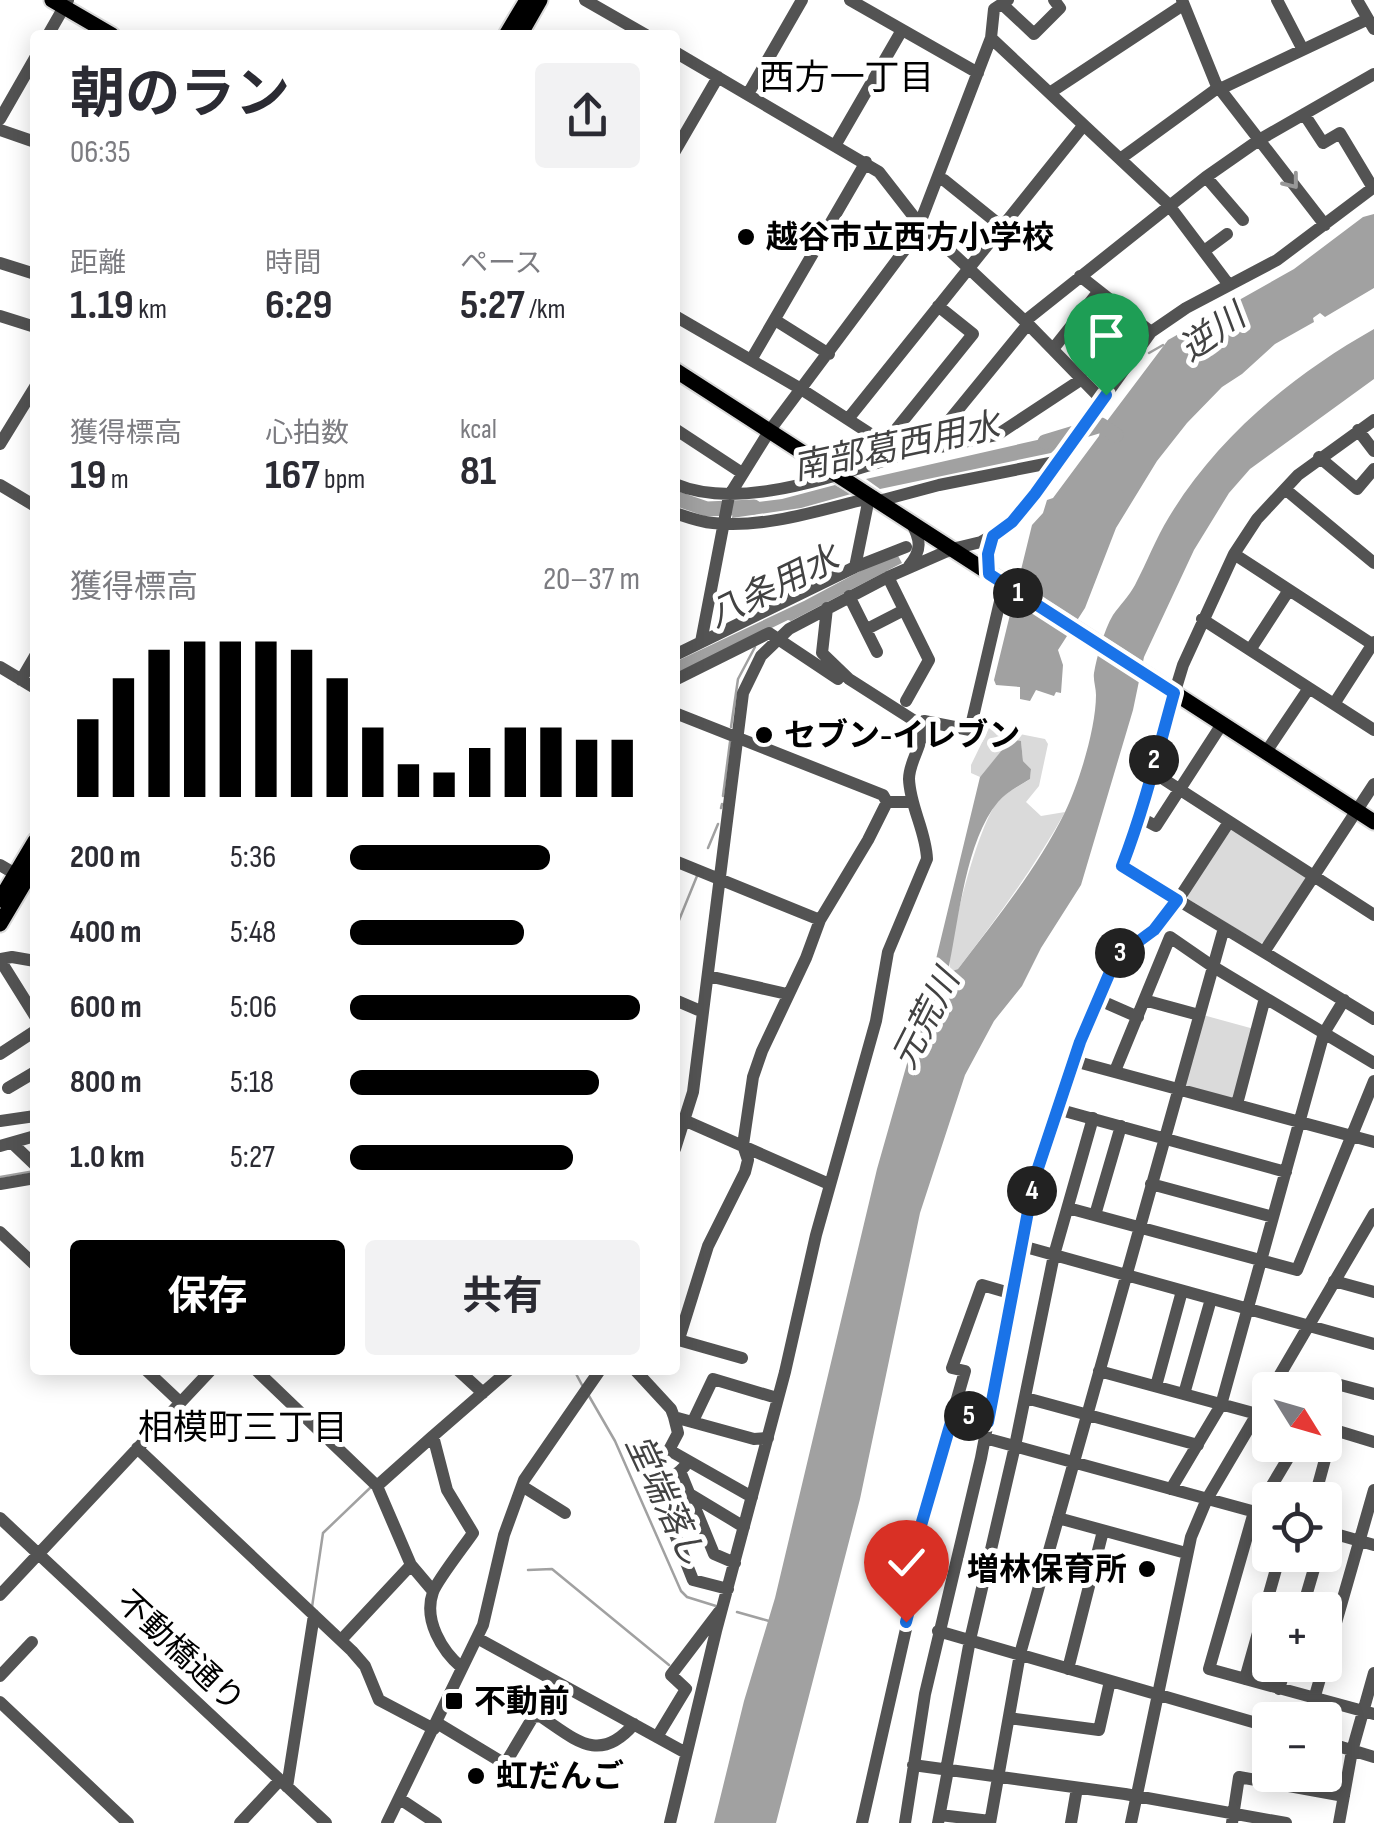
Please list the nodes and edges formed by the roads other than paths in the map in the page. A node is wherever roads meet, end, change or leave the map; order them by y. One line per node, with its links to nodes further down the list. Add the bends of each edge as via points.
1 (527, 0): 15 (main road)
2 (540, 0): 16 (main road)
3 (585, 0): 17 (street)
4 (802, 0): 28 (street)
5 (850, 0): 18 (street)
6 (1054, 0): 10 (street, via 1060,8 1034,34)
7 (1277, 0): 20 (street)
8 (1357, 0): 12 (street)
9 (61, 2): 13 (street); 14 (main road)
10 (1005, 2): 19 (street, via 994,9)
11 (1183, 2): 26 (street); 27 (street)
12 (1371, 24): 20 (street)
13 (50, 30)
14 (104, 30)
15 (509, 30)
16 (523, 30)
17 (637, 30)
18 (902, 30): 23 (street); 36 (street)
19 (991, 38): 23 (street); 27 (street)
20 (1302, 48): 26 (street)
21 (680, 55): 25 (street)
22 (30, 67): 30 (street)
23 (978, 73): 39 (street)
24 (1374, 74): 29 (street)
25 (718, 77): 28 (street); 35 (street)
26 (1219, 88): 34 (street); 37 (street)
27 (1051, 92): 31 (street)
28 (748, 94): 36 (street)
29 (1304, 114): 34 (street); 41 (street, via 1322,144 1340,133)
30 (0, 119)
31 (1082, 126): 37 (street); 46 (street)
32 (0, 130): 33 (street)
33 (30, 140)
34 (1259, 140): 40 (street); 45 (street, one-way to 45)
35 (680, 142)
36 (836, 144): 38 (street)
37 (1120, 159): 42 (street)
38 (866, 162): 44 (street); 58 (street)
39 (937, 178): 44 (street); 46 (street)
40 (1206, 178): 42 (street); 43 (street)
41 (1374, 188): 45 (street)
42 (1168, 204): 48 (street); 52 (street)
43 (1243, 220)
44 (921, 224): 50 (street); 63 (street)
45 (1325, 225): 53 (street)
46 (1002, 226): 50 (street)
47 (1227, 234): 48 (street)
48 (1204, 251): 53 (street)
49 (0, 262): 51 (street)
50 (968, 268): 55 (street); 59 (street)
51 (30, 272)
52 (1080, 276): 54 (street); 59 (street)
53 (1229, 286): 61 (street)
54 (1098, 292): 61 (street); 62 (street)
55 (938, 306): 70 (street); 76 (street, via 973,334)
56 (0, 316): 60 (street)
57 (680, 319): 64 (street)
58 (774, 320): 63 (street); 64 (street)
59 (1026, 322): 62 (street); 77 (street)
60 (30, 325)
61 (1151, 332): 69 (street)
62 (1052, 349): 66 (street)
63 (829, 354): 67 (street)
64 (751, 360): 67 (street)
65 (680, 373): 72 (main road)
66 (1082, 379): 69 (street); 77 (street, via 997,435)
67 (801, 390): 70 (street); 72 (street)
68 (30, 395): 75 (street)
69 (1102, 400): 81 (street)
70 (848, 418): 76 (street)
71 (1374, 420): 73 (street)
72 (770, 430): 83 (street); 84 (main road)
73 (1358, 430): 78 (street); 80 (street)
74 (680, 432): 83 (street)
75 (0, 444)
76 (885, 444): 79 (street)
77 (925, 450): 79 (street)
78 (1374, 450)
79 (903, 455): 84 (street)
80 (1319, 457): 82 (street, via 1357,489); 87 (street)
81 (1060, 462): 89 (street); 94 (street)
82 (1374, 469)
83 (742, 472): 88 (street)
84 (838, 474): 88 (street); 89 (main road)
85 (0, 485): 90 (street)
86 (680, 485): 88 (street)
87 (1285, 489): 97 (street); 98 (street)
88 (729, 496): 93 (street)
89 (874, 499): 92 (main road); 93 (street); 99 (street)
90 (30, 503)
91 (680, 514): 93 (street)
92 (912, 522): 96 (main road); 100 (street, via 919,550)
93 (722, 524): 111 (street)
94 (993, 536): 96 (street); 101 (street)
95 (906, 547): 99 (street)
96 (952, 549): 100 (street); 101 (main road)
97 (1234, 554): 104 (street); 108 (street)
98 (1374, 564)
99 (855, 566): 111 (street)
100 (907, 568): 102 (street)
101 (989, 574): 103 (main road)
102 (888, 577): 105 (street); 107 (street)
103 (1007, 585): 123 (main road); 128 (street, via 970,730)
104 (1289, 590): 112 (street); 113 (street)
105 (849, 596): 106 (street); 109 (street)
106 (828, 608): 110 (street); 122 (street, via 822,653)
107 (904, 610): 109 (street); 124 (street, via 929,660)
108 (1202, 619): 113 (street); 123 (street)
109 (866, 629): 115 (street)
110 (778, 637): 118 (street, via 769,633); 122 (street, via 852,688); 130 (street, via 748,677)
111 (701, 642): 114 (street)
112 (1373, 643): 125 (street)
113 (1250, 650): 121 (street)
114 (680, 652)
115 (877, 652)
116 (30, 665): 119 (street)
117 (0, 667): 119 (street)
118 (680, 678)
119 (21, 680): 120 (street)
120 (30, 685)
121 (1310, 688): 125 (street); 131 (street)
122 (868, 689): 128 (street)
123 (1170, 690): 127 (main road); 132 (street)
124 (906, 701)
125 (1334, 704): 129 (street)
126 (680, 715): 130 (street)
127 (1222, 724): 131 (main road); 134 (street)
128 (921, 725): 136 (street, via 910,767)
129 (1374, 730)
130 (737, 738): 135 (street); 145 (street)
131 (1266, 752): 137 (main road)
132 (1152, 771): 134 (street); 138 (street)
133 (1374, 784): 137 (street)
134 (1180, 790): 138 (street, via 1156,826); 139 (street)
135 (887, 802): 136 (street); 149 (street)
136 (912, 802): 196 (street, via 927,859 888,952 872,1038)
137 (1356, 811): 140 (main road); 144 (street)
138 (1141, 818): 147 (street, via 1122,866)
139 (1229, 822): 144 (street); 147 (street)
140 (1374, 822)
141 (30, 851): 146 (main road)
142 (680, 863): 145 (street)
143 (0, 865): 146 (street)
144 (1314, 876): 148 (street); 152 (street)
145 (719, 878): 149 (street); 156 (street)
146 (12, 885): 150 (main road)
147 (1178, 900): 151 (street); 159 (street, via 1154,930 1120,953)
148 (1374, 915)
149 (820, 920): 157 (street)
150 (0, 924)
151 (1224, 928): 152 (street); 155 (street)
152 (1264, 952): 161 (street)
153 (0, 960): 154 (street); 163 (street)
154 (30, 960)
155 (1212, 966): 158 (street); 160 (street, via 1170,937); 165 (street)
156 (708, 976): 157 (street); 164 (street)
157 (787, 994): 191 (street, via 752,1077)
158 (1265, 998): 168 (street); 178 (street)
159 (1097, 999): 166 (street); 171 (street)
160 (1144, 1000): 165 (street); 166 (street)
161 (1344, 1000): 167 (street); 168 (street)
162 (680, 1002): 164 (street)
163 (30, 1008)
164 (703, 1012): 181 (street)
165 (1199, 1015): 177 (street)
166 (1138, 1017): 173 (street)
167 (1374, 1019)
168 (1324, 1033): 172 (street); 184 (street)
169 (30, 1034): 170 (street)
170 (0, 1054)
171 (1074, 1060): 173 (street); 179 (street)
172 (1374, 1062)
173 (1115, 1071): 177 (street)
174 (30, 1075): 176 (street)
175 (1374, 1082): 186 (street)
176 (8, 1088)
177 (1178, 1088): 178 (street); 188 (street)
178 (1237, 1104): 184 (street)
179 (1058, 1108): 182 (street); 204 (street, via 1034,1180)
180 (30, 1117): 183 (street)
181 (683, 1118): 191 (street)
182 (1093, 1118): 185 (street); 198 (street)
183 (0, 1121)
184 (1299, 1121): 186 (street); 193 (street)
185 (1120, 1126): 188 (street); 200 (street)
186 (1352, 1135): 189 (street); 207 (street, via 1297,1270)
187 (30, 1138): 190 (street)
188 (1164, 1138): 193 (street); 197 (street)
189 (1374, 1142)
190 (6, 1145): 192 (street)
191 (744, 1145): 196 (street); 216 (street, via 744,1172 708,1246)
192 (30, 1162)
193 (1286, 1172): 201 (street)
194 (30, 1179): 195 (street)
195 (0, 1184)
196 (829, 1184): 234 (street)
197 (1151, 1184): 201 (street); 202 (street)
198 (1068, 1208): 200 (street); 205 (street)
199 (1374, 1214): 209 (street)
200 (1096, 1215): 202 (street)
201 (1273, 1217): 207 (street)
202 (1139, 1227): 207 (street); 208 (street)
203 (0, 1232): 206 (street)
204 (1022, 1246): 205 (street); 212 (street)
205 (1054, 1256): 208 (street); 235 (street)
206 (30, 1260)
207 (1261, 1260): 214 (street)
208 (1125, 1275): 210 (street); 220 (street)
209 (1334, 1281): 211 (street); 215 (street)
210 (1182, 1291): 213 (street); 230 (street)
211 (1374, 1292)
212 (1013, 1294): 238 (street, via 982,1285 952,1368 966,1371); 243 (street)
213 (1211, 1298): 214 (street); 232 (street)
214 (1248, 1309): 215 (street); 237 (street)
215 (1309, 1326): 218 (street); 221 (street)
216 (680, 1330)
217 (680, 1340): 219 (street)
218 (1374, 1344)
219 (742, 1358)
220 (1099, 1371): 230 (street); 240 (street)
221 (1281, 1372)
222 (151, 1375): 236 (street)
223 (206, 1375): 236 (street)
224 (261, 1375): 255 (street)
225 (463, 1375): 231 (street)
226 (503, 1375): 231 (street)
227 (597, 1375): 256 (street)
228 (640, 1375): 241 (street)
229 (1342, 1385): 233 (street)
230 (1156, 1386): 232 (street)
231 (482, 1392): 246 (street)
232 (1184, 1394): 237 (street)
233 (1374, 1394)
234 (777, 1398): 242 (street, via 712,1378); 248 (street)
235 (1026, 1398): 240 (street); 251 (street)
236 (180, 1402): 252 (street)
237 (1221, 1405): 239 (street); 250 (street)
238 (954, 1412): 243 (street); 327 (street, via 908,1570 918,1576)
239 (1252, 1413)
240 (1086, 1416): 250 (street); 253 (street)
241 (674, 1417): 242 (street); 254 (street, via 678,1433 669,1450)
242 (692, 1421): 248 (street)
243 (988, 1422): 247 (street)
244 (1252, 1422): 261 (street)
245 (1342, 1433): 249 (street)
246 (434, 1436): 255 (street); 277 (street, via 447,1490 474,1533)
247 (985, 1438): 251 (street); 282 (street)
248 (762, 1442): 260 (street)
249 (1374, 1442)
250 (1198, 1444): 257 (street)
251 (1015, 1446): 253 (street); 285 (street)
252 (136, 1448): 272 (street); 281 (street)
253 (1073, 1462): 257 (street); 265 (street)
254 (685, 1466): 259 (street); 260 (street); 276 (street, via 657,1489 693,1580)
255 (378, 1486): 274 (street)
256 (522, 1486): 263 (street); 283 (street)
257 (1171, 1489): 261 (street)
258 (1374, 1490): 270 (street)
259 (691, 1494): 267 (street); 273 (street, via 714,1554)
260 (752, 1497): 267 (street)
261 (1207, 1499): 262 (street); 271 (street)
262 (1252, 1511)
263 (565, 1514)
264 (0, 1518): 272 (street, 不動橋通り)
265 (1058, 1518): 268 (street); 287 (street)
266 (1252, 1522): 292 (street, via 1209,1669)
267 (744, 1527): 273 (street)
268 (1103, 1531): 271 (street); 289 (street)
269 (1342, 1536): 270 (street)
270 (1367, 1543): 280 (street)
271 (1186, 1553): 297 (street)
272 (38, 1554): 278 (street); 313 (street, 不動橋通り)
273 (735, 1563): 276 (street)
274 (411, 1565): 277 (street); 284 (street)
275 (1275, 1572): 292 (street)
276 (728, 1589): 279 (street)
277 (433, 1592): 288 (street, via 435,1636)
278 (0, 1595)
279 (721, 1612): 305 (street, via 671,1675 686,1689); 308 (street)
280 (1342, 1613)
281 (314, 1615): 284 (street); 313 (street)
282 (938, 1632): 285 (street); 310 (street)
283 (477, 1638): 288 (street); 303 (street)
284 (341, 1640): 304 (street, via 364,1666 379,1700)
285 (970, 1640): 287 (street); 311 (street)
286 (32, 1642): 291 (street)
287 (1020, 1654): 289 (street); 301 (street)
288 (462, 1668): 304 (street)
289 (1068, 1668): 293 (street)
290 (1374, 1673): 300 (street)
291 (0, 1676)
292 (1246, 1679): 296 (street)
293 (1110, 1681): 297 (street); 301 (street, via 1099,1730)
294 (1282, 1682): 296 (street)
295 (1319, 1682): 298 (street)
296 (1280, 1689): 298 (street)
297 (1158, 1694): 302 (street); 316 (street)
298 (1314, 1699): 300 (street)
299 (0, 1702): 321 (street)
300 (1368, 1714): 307 (street)
301 (1009, 1718): 312 (street)
302 (1252, 1721)
303 (634, 1724): 304 (street, via 622,1738 596,1747 533,1716 505,1764); 305 (street)
304 (436, 1726): 317 (street)
305 (657, 1737): 308 (street)
306 (1342, 1747): 307 (street)
307 (1352, 1750): 309 (street); 315 (street)
308 (686, 1754): 326 (street)
309 (1374, 1758)
310 (913, 1766): 311 (street); 328 (street)
311 (947, 1770): 312 (street); 319 (street)
312 (997, 1778): 314 (street); 320 (street)
313 (283, 1784): 322 (street); 323 (street, 不動橋通り)
314 (1077, 1788): 316 (street); 329 (street)
315 (1344, 1796): 318 (street, via 1239,1777); 332 (street)
316 (1136, 1797): 318 (street); 330 (street)
317 (400, 1800): 324 (street); 325 (street)
318 (1233, 1818): 331 (street)
319 (939, 1819): 320 (street)
320 (990, 1822)
321 (128, 1823)
322 (240, 1823)
323 (326, 1823)
324 (387, 1823)
325 (436, 1823)
326 (670, 1823)
327 (862, 1823)
328 (905, 1823)
329 (1071, 1823)
330 (1130, 1823)
331 (1286, 1823)
332 (1339, 1823)

